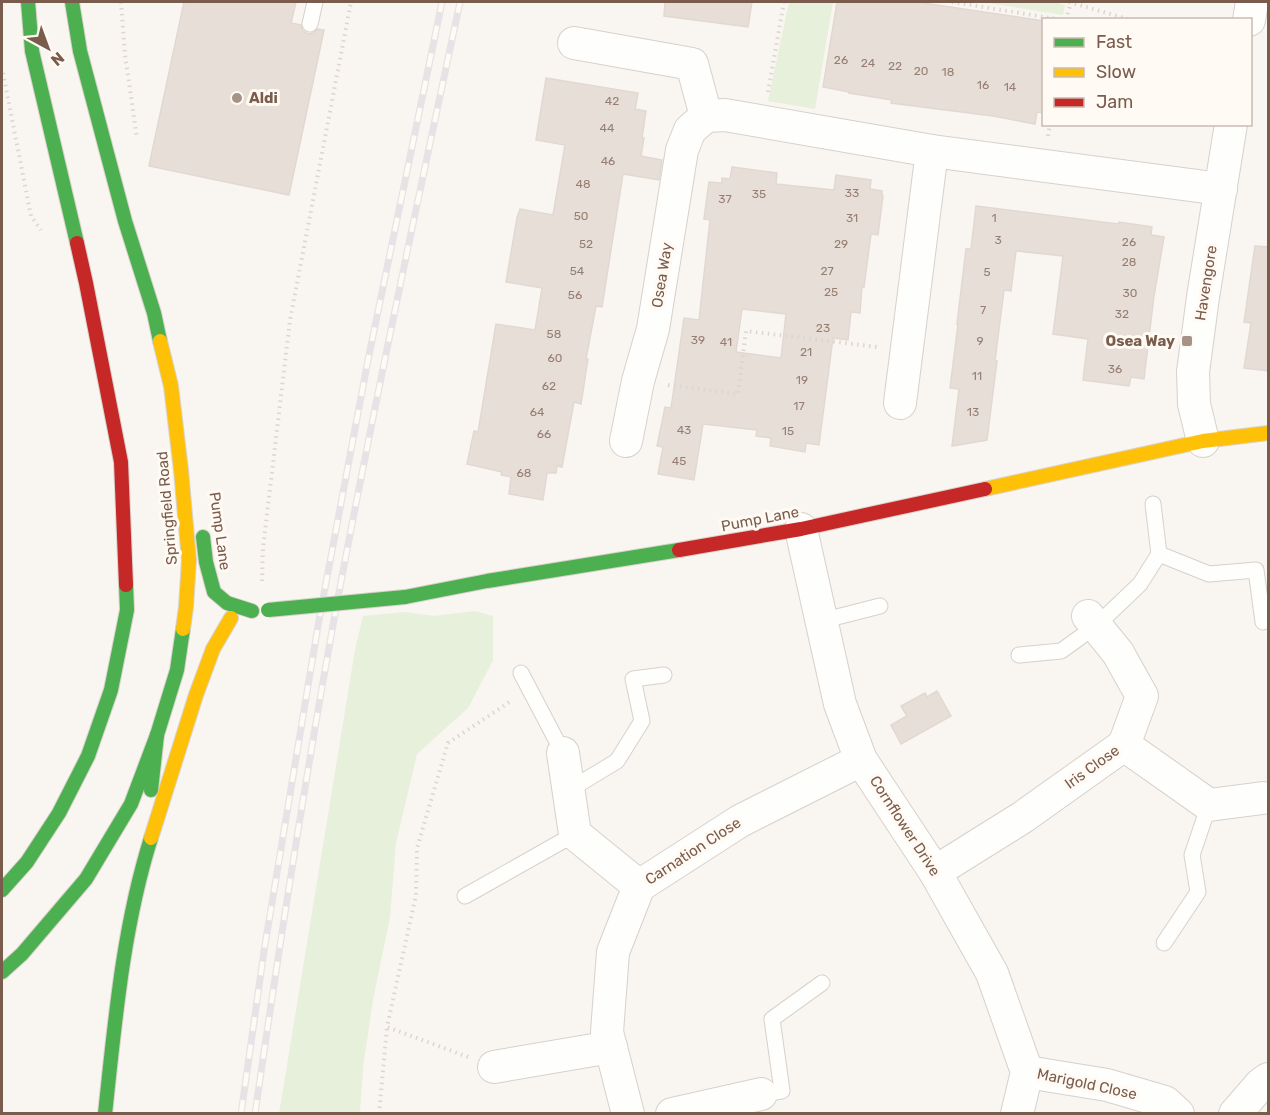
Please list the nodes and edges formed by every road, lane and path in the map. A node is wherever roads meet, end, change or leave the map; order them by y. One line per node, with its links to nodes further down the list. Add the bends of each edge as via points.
1 (28, 2): 56 (main road, via 32,51 86,282 121,462 126,610 111,690 88,756 59,813 27,862)
2 (72, 2): 22 (main road, Springfield Road, via 80,51)
3 (315, 2): 11 (lane)
4 (351, 2): 33 (path, via 290,320 263,548)
5 (784, 2): 15 (path)
6 (952, 2): 8 (path)
7 (1070, 2): 9 (path); 10 (path)
8 (1052, 18)
9 (1066, 18)
10 (1124, 18)
11 (310, 24)
12 (573, 43): 14 (street, via 692,64)
13 (3, 70): 19 (path, via 31,216)
14 (706, 116): 15 (street, via 725,115); 21 (street, Osea Way, via 690,130 682,150 653,328)
15 (762, 122): 17 (street)
16 (1231, 126): 18 (street, Havengore)
17 (932, 151): 18 (street); 20 (street)
18 (1221, 189): 26 (street, Havengore, via 1193,372 1194,404)
19 (42, 231)
20 (906, 351): 21 (path, via 746,331 738,394); 23 (street)
21 (638, 381): 25 (street, Osea Way)
22 (174, 398): 27 (main road); 41 (main road, Springfield Road, via 189,560)
23 (900, 403)
24 (1269, 433): 26 (main road, Pump Lane)
25 (626, 441)
26 (1203, 441): 30 (main road, Pump Lane)
27 (192, 458)
28 (1153, 504): 31 (lane)
29 (202, 527): 33 (main road, Pump Lane, via 214,592 227,603)
30 (801, 529): 33 (main road, Pump Lane, bridge, via 405,597); 35 (street, Cornflower Drive)
31 (1159, 554): 36 (lane, via 1140,584); 37 (lane, via 1209,574 1256,570)
32 (880, 606): 35 (lane)
33 (260, 611): 34 (main road, Pump Lane)
34 (231, 618): 38 (main road, Pump Lane); 53 (main road, via 213,649 199,686)
35 (821, 621): 48 (street, Cornflower Drive, via 840,704)
36 (1092, 621): 40 (lane, via 1060,651); 46 (street, Iris Close, via 1118,653 1142,696)
37 (1263, 622)
38 (204, 637)
39 (190, 654): 41 (main road)
40 (1019, 655)
41 (177, 670): 45 (main road, Springfield Road)
42 (522, 673): 44 (lane)
43 (664, 675): 49 (lane, via 633,679 642,721 617,761)
44 (530, 689): 47 (lane); 61 (path, via 448,743 417,848 416,895)
45 (157, 735): 53 (main road); 59 (main road, Springfield Road, via 131,804 86,879)
46 (1124, 745): 51 (street); 54 (street, Iris Close, via 1023,817)
47 (563, 753): 49 (street)
48 (861, 760): 54 (street, Cornflower Drive); 55 (street, Carnation Close, via 740,821)
49 (569, 790): 52 (street)
50 (1263, 798): 51 (street)
51 (1209, 805): 58 (lane, via 1192,855 1198,892)
52 (575, 834): 55 (street); 57 (lane)
53 (144, 860): 67 (main road, via 127,936)
54 (935, 872): 64 (street, Cornflower Drive, via 992,973)
55 (639, 886): 62 (street, Carnation Close, via 613,952 607,1032)
56 (2, 890)
57 (465, 896)
58 (1164, 943)
59 (2, 972)
60 (822, 983): 66 (lane, via 772,1020 782,1091)
61 (387, 1028): 63 (path); 68 (path)
62 (611, 1047): 63 (street); 69 (street, Carnation Close)
63 (494, 1067)
64 (1027, 1072): 71 (street); 72 (street, Marigold Close, via 1107,1085 1165,1102)
65 (1269, 1079): 73 (street)
66 (761, 1094): 70 (street)
67 (105, 1113)
68 (379, 1113)
69 (628, 1113)
70 (672, 1113)
71 (1017, 1113)
72 (1178, 1113)
73 (1235, 1113)

